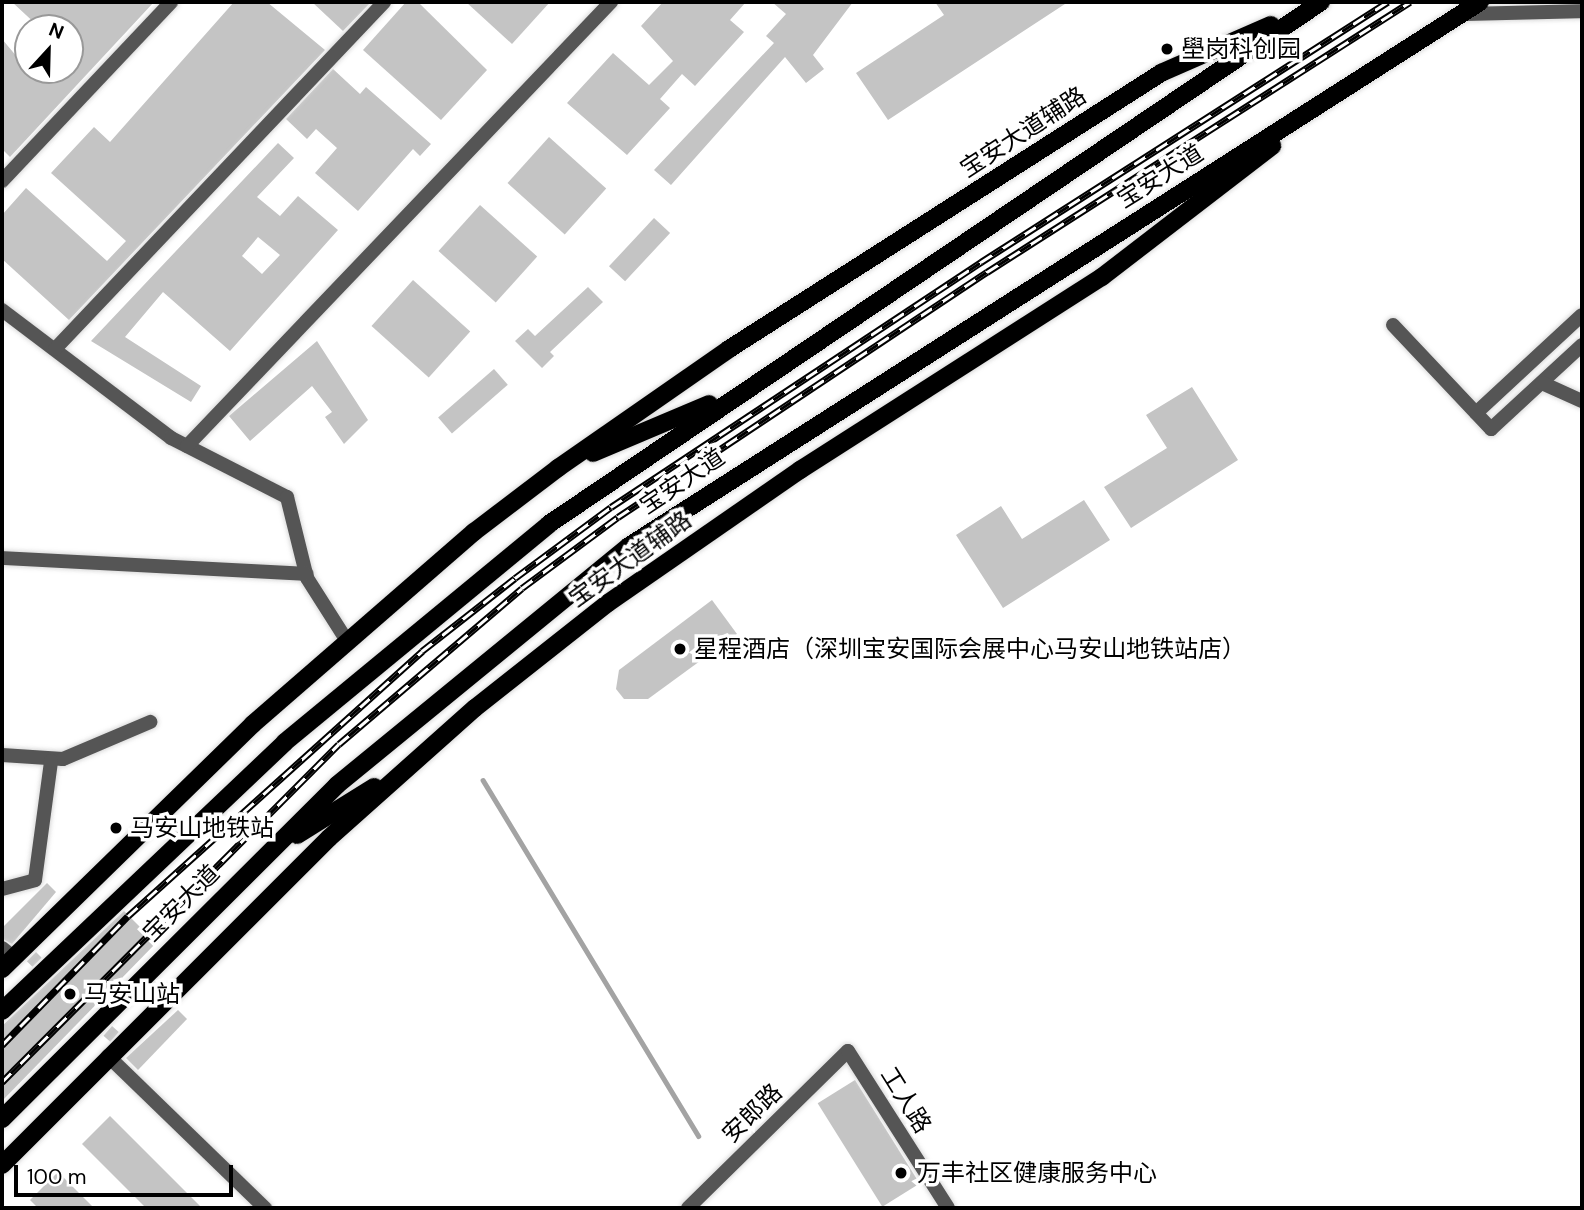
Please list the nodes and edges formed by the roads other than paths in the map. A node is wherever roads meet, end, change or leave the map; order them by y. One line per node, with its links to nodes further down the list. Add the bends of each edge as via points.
1 (171, 2): 9 (street)
2 (384, 2): 14 (street)
3 (611, 2): 19 (street)
4 (1480, 2): 7 (main road, 宝安大道)
5 (1317, 4): 16 (main road, 宝安大道); 20 (main road, 宝安大道辅路, via 1161,73 729,349)
6 (1582, 11): 7 (street)
7 (1461, 14): 8 (main road, 宝安大道)
8 (1358, 80): 26 (main road, 宝安大道辅路, via 1102,277 800,470 608,603); 28 (main road, 宝安大道, via 629,546 445,691)
9 (2, 181)
10 (2, 310): 14 (street)
11 (1582, 315): 18 (street)
12 (1393, 325): 18 (street)
13 (1582, 345): 15 (street)
14 (55, 349): 19 (street)
15 (1542, 383): 17 (street); 18 (street, via 1491,429)
16 (745, 388): 20 (main road); 31 (main road, 宝安大道, via 549,524 412,633 165,849)
17 (1582, 401)
18 (1476, 412)
19 (187, 446): 22 (street, via 287,497)
20 (558, 468): 23 (main road, 宝安大道辅路)
21 (2, 558): 22 (street)
22 (307, 574): 23 (street)
23 (346, 641): 30 (main road, 宝安大道辅路)
24 (150, 722): 27 (street)
25 (2, 755): 27 (street)
26 (417, 760): 28 (main road); 33 (main road, 宝安大道辅路)
27 (51, 761): 29 (street, via 35,880)
28 (264, 856): 34 (main road, 宝安大道)
29 (2, 889)
30 (5, 958)
31 (2, 1011)
32 (848, 1051): 36 (street, 安郎路); 38 (street, 工人路)
33 (108, 1056): 35 (main road, 宝安大道辅路); 37 (street)
34 (2, 1119)
35 (2, 1166)
36 (697, 1205)
37 (265, 1208)
38 (948, 1208)

